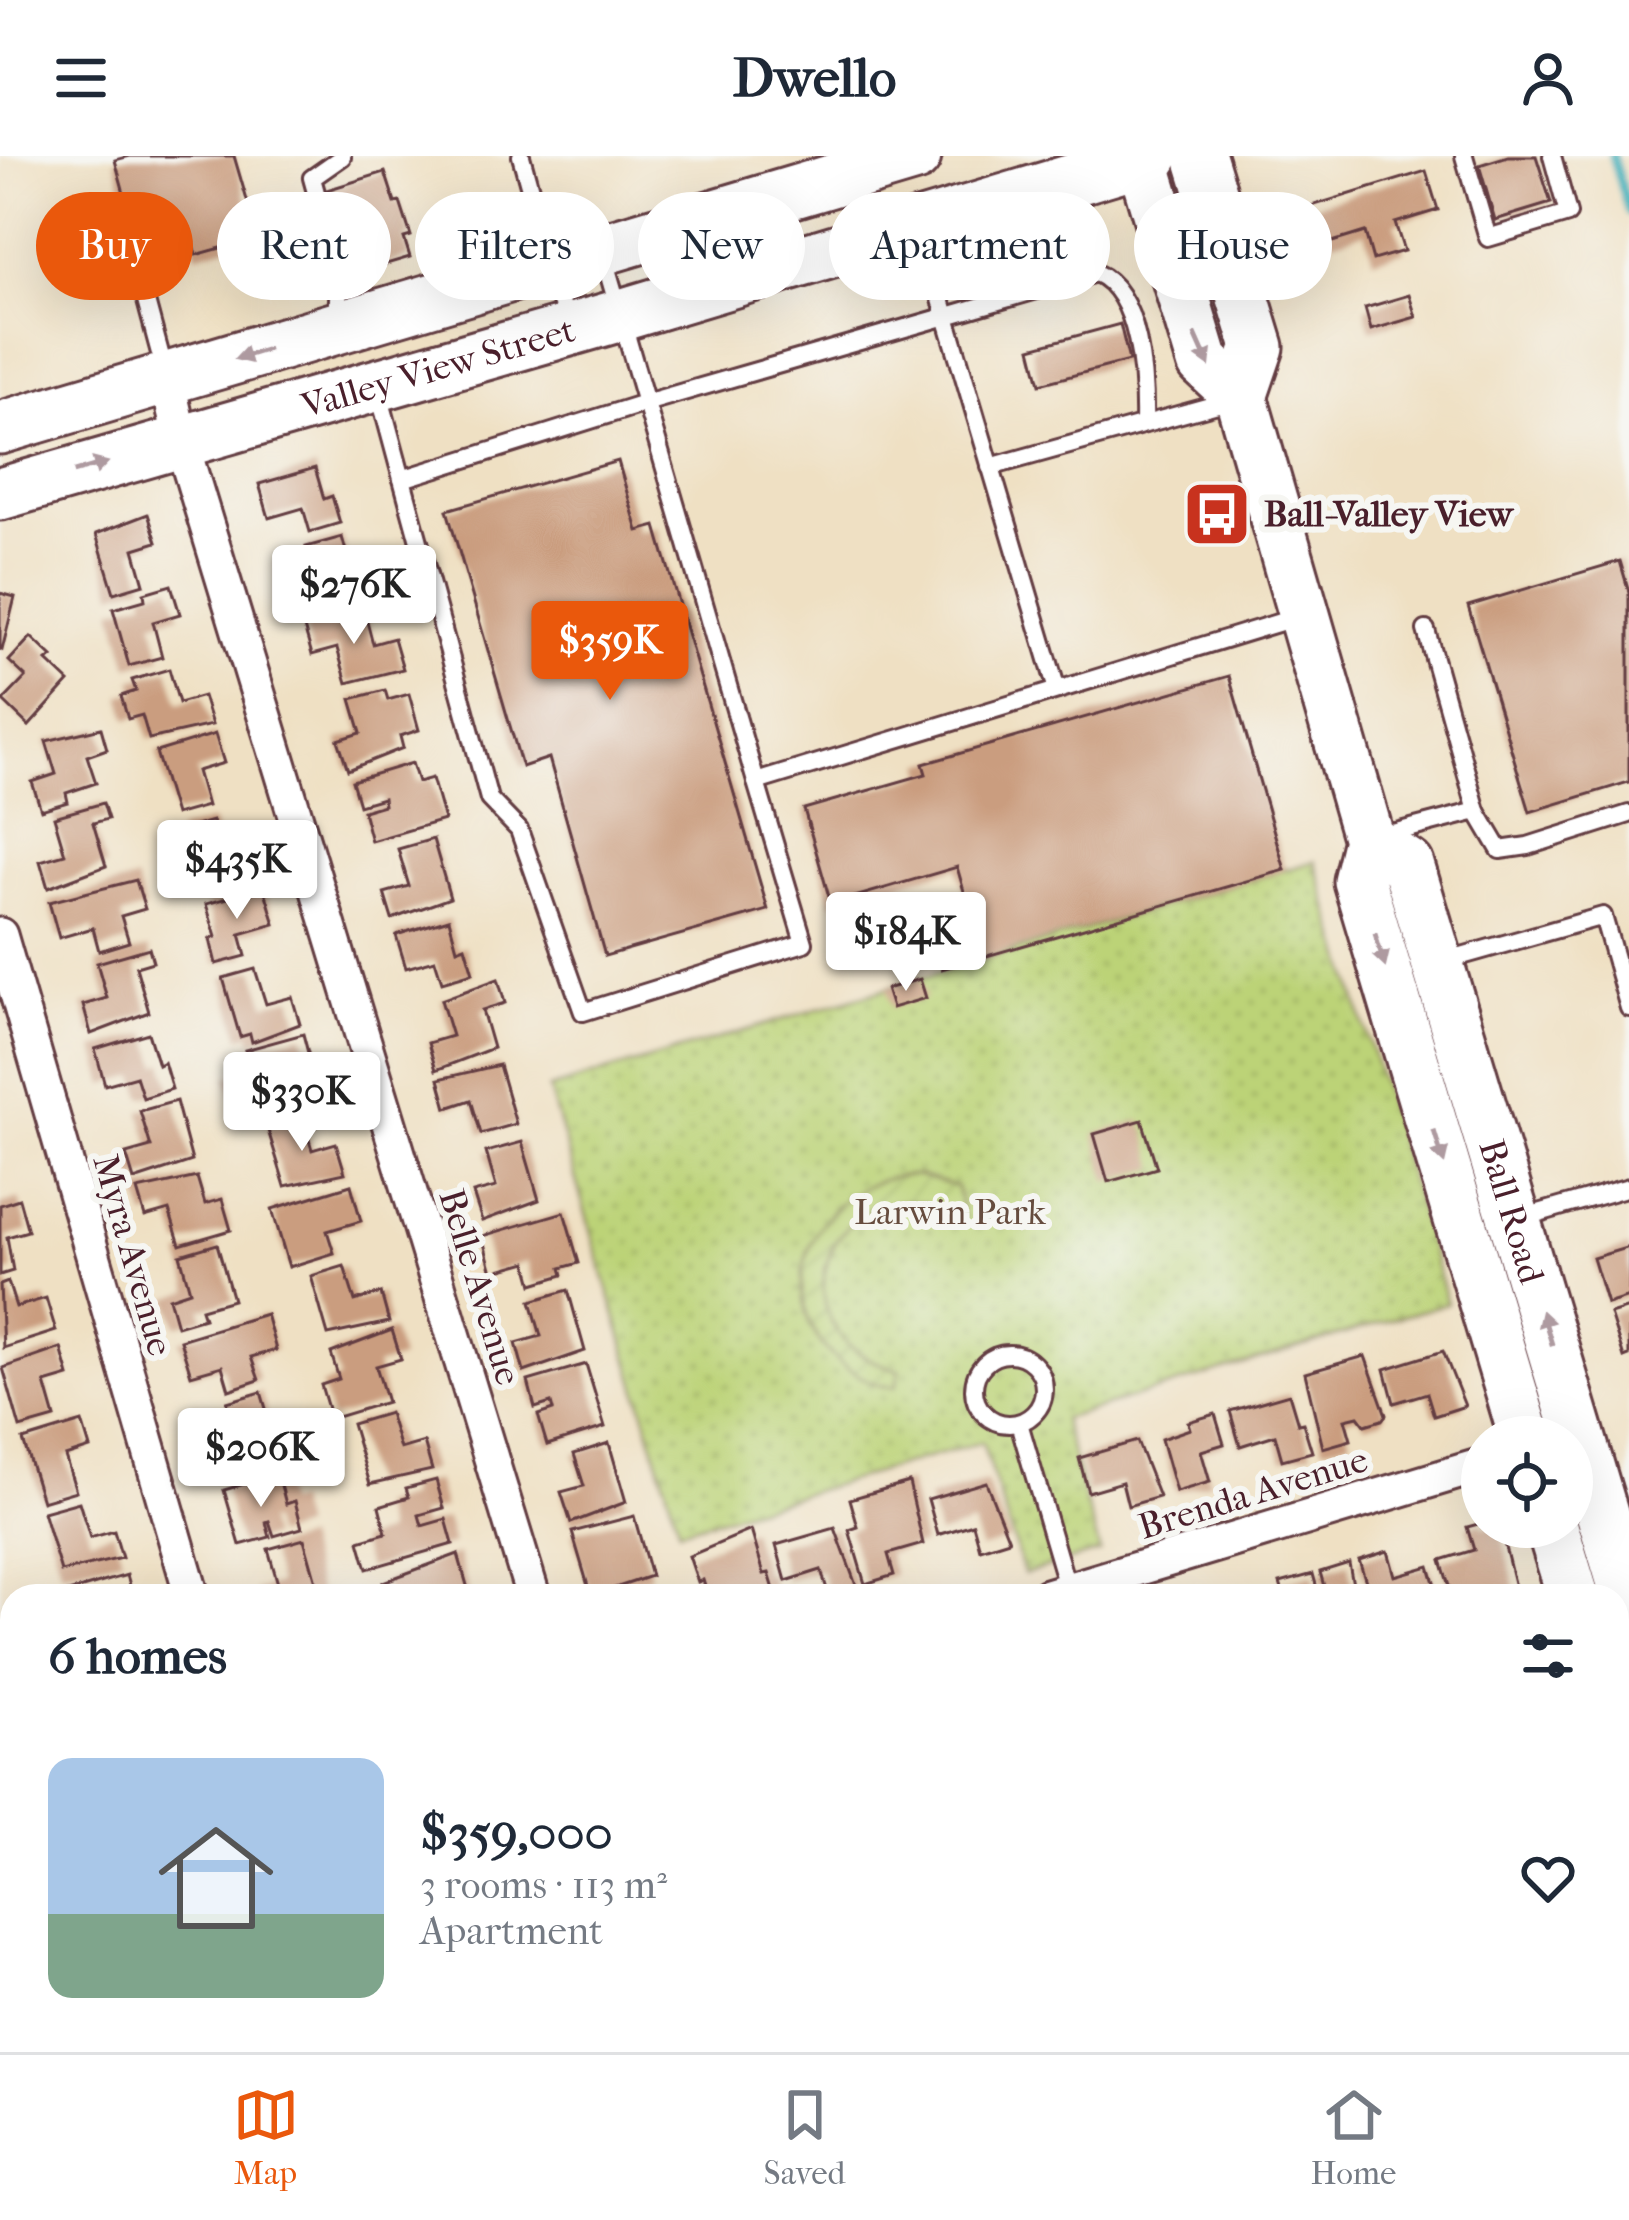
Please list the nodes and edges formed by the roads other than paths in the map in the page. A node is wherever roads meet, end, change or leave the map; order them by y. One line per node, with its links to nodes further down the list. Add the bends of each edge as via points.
1 (343, 156): 19 (lane, via 312,178 339,276)
2 (521, 156): 8 (lane)
3 (1200, 156): 23 (main road, via 1258,346)
4 (1464, 156): 5 (lane, via 1488,238 1568,214)
5 (1552, 156)
6 (1145, 157): 9 (main road, Valley View Street); 23 (main road, Ball Road, one-way to 23, via 1203,362)
7 (882, 161): 10 (main road, Valley View Street)
8 (531, 192)
9 (1030, 192)
10 (614, 245)
11 (829, 253): 17 (main road, Valley View Street)
12 (614, 292): 17 (lane)
13 (146, 300): 21 (lane)
14 (433, 300): 19 (main road, Valley View Street)
15 (561, 300): 20 (lane)
16 (940, 300): 18 (lane)
17 (621, 315): 20 (main road, Valley View Street); 24 (lane)
18 (944, 315): 24 (lane); 25 (lane, via 1096,273 1111,280 1145,376); 28 (lane)
19 (337, 328): 21 (main road, Valley View Street, one-way to 21)
20 (569, 330): 22 (main road, Valley View Street)
21 (166, 379): 26 (main road, Valley View Street); 27 (street, Belle Avenue)
22 (376, 384): 27 (main road, Valley View Street); 29 (lane)
23 (1241, 397): 25 (lane); 31 (main road, Ball Road)
24 (645, 403): 29 (lane); 34 (lane)
25 (1144, 424): 28 (lane)
26 (0, 428)
27 (181, 441): 30 (main road, Valley View Street, one-way to 27); 50 (street, Belle Avenue)
28 (990, 467): 33 (lane)
29 (402, 478): 34 (lane, via 489,799 519,830 583,1012 804,943)
30 (0, 494)
31 (1304, 614): 33 (lane); 37 (main road, Ball Road)
32 (1426, 630): 35 (lane)
33 (1057, 690): 34 (lane)
34 (756, 782)
35 (1477, 811): 36 (lane, via 1500,850); 37 (lane)
36 (1629, 814)
37 (1369, 840): 39 (main road, Ball Road, via 1408,865); 42 (main road, Ball Road, one-way to 42, via 1359,881)
38 (0, 935): 49 (street, Myra Avenue)
39 (1437, 963): 40 (lane, via 1603,916); 42 (main road, Ball Road)
40 (1629, 1008)
41 (1629, 1187): 42 (lane)
42 (1490, 1227): 43 (main road, Ball Road); 44 (main road, Ball Road, one-way to 42)
43 (1522, 1416)
44 (1566, 1416)
45 (1019, 1423): 45 (lane, via 1037,1411 1043,1378 1019,1354 996,1355 978,1370 974,1394 994,1421); 51 (lane)
46 (1461, 1471): 52 (street, Brenda Avenue)
47 (1593, 1492): 54 (main road, Ball Road)
48 (1558, 1548): 53 (main road)
49 (189, 1584)
50 (529, 1584)
51 (1056, 1584)
52 (1088, 1584)
53 (1569, 1584)
54 (1623, 1584)

